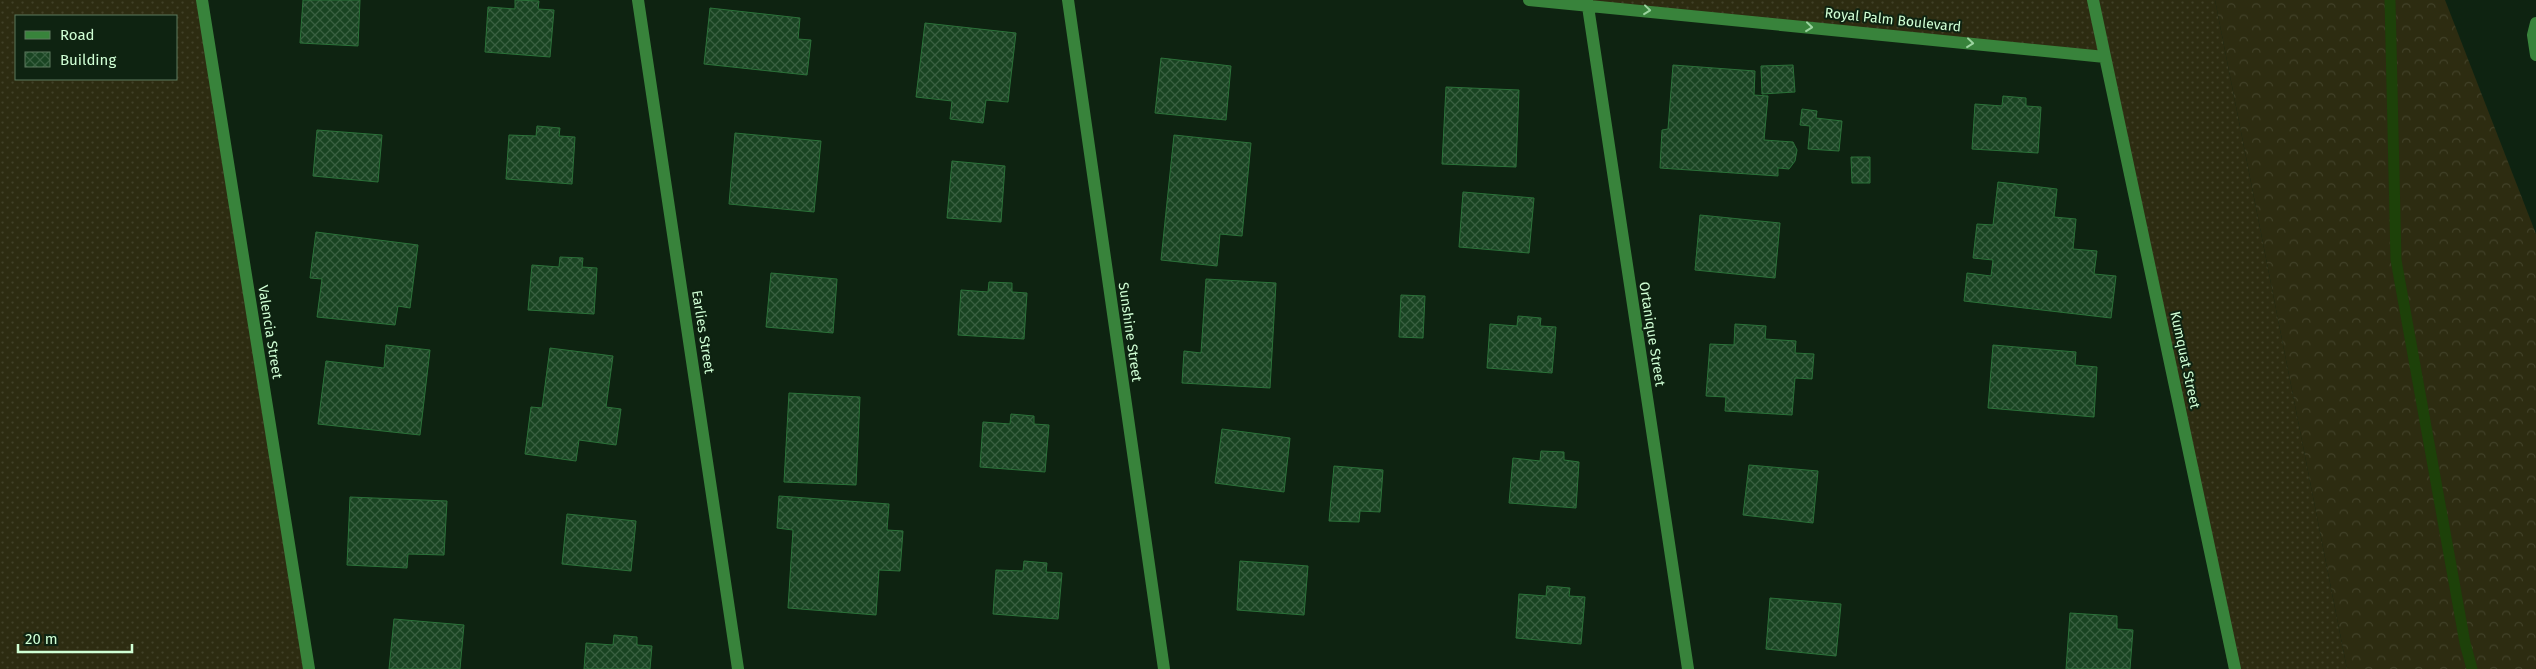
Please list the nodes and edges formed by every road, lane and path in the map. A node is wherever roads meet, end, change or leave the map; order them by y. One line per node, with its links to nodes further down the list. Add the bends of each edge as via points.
1 (202, 0): 10 (street, Valencia Street)
2 (638, 0): 11 (street, Earlies Street)
3 (1068, 0): 12 (street, Sunshine Street)
4 (1529, 0): 6 (street, Royal Palm Boulevard)
5 (2093, 0): 9 (street, Kumquat Street)
6 (1587, 2): 9 (street, Royal Palm Boulevard, one-way to 9); 13 (street, Ortanique Street)
7 (2536, 24): 8 (street, via 2533,35)
8 (2536, 55)
9 (2105, 57): 14 (street, Kumquat Street)
10 (309, 669)
11 (738, 669)
12 (1164, 669)
13 (1688, 669)
14 (2235, 669)

